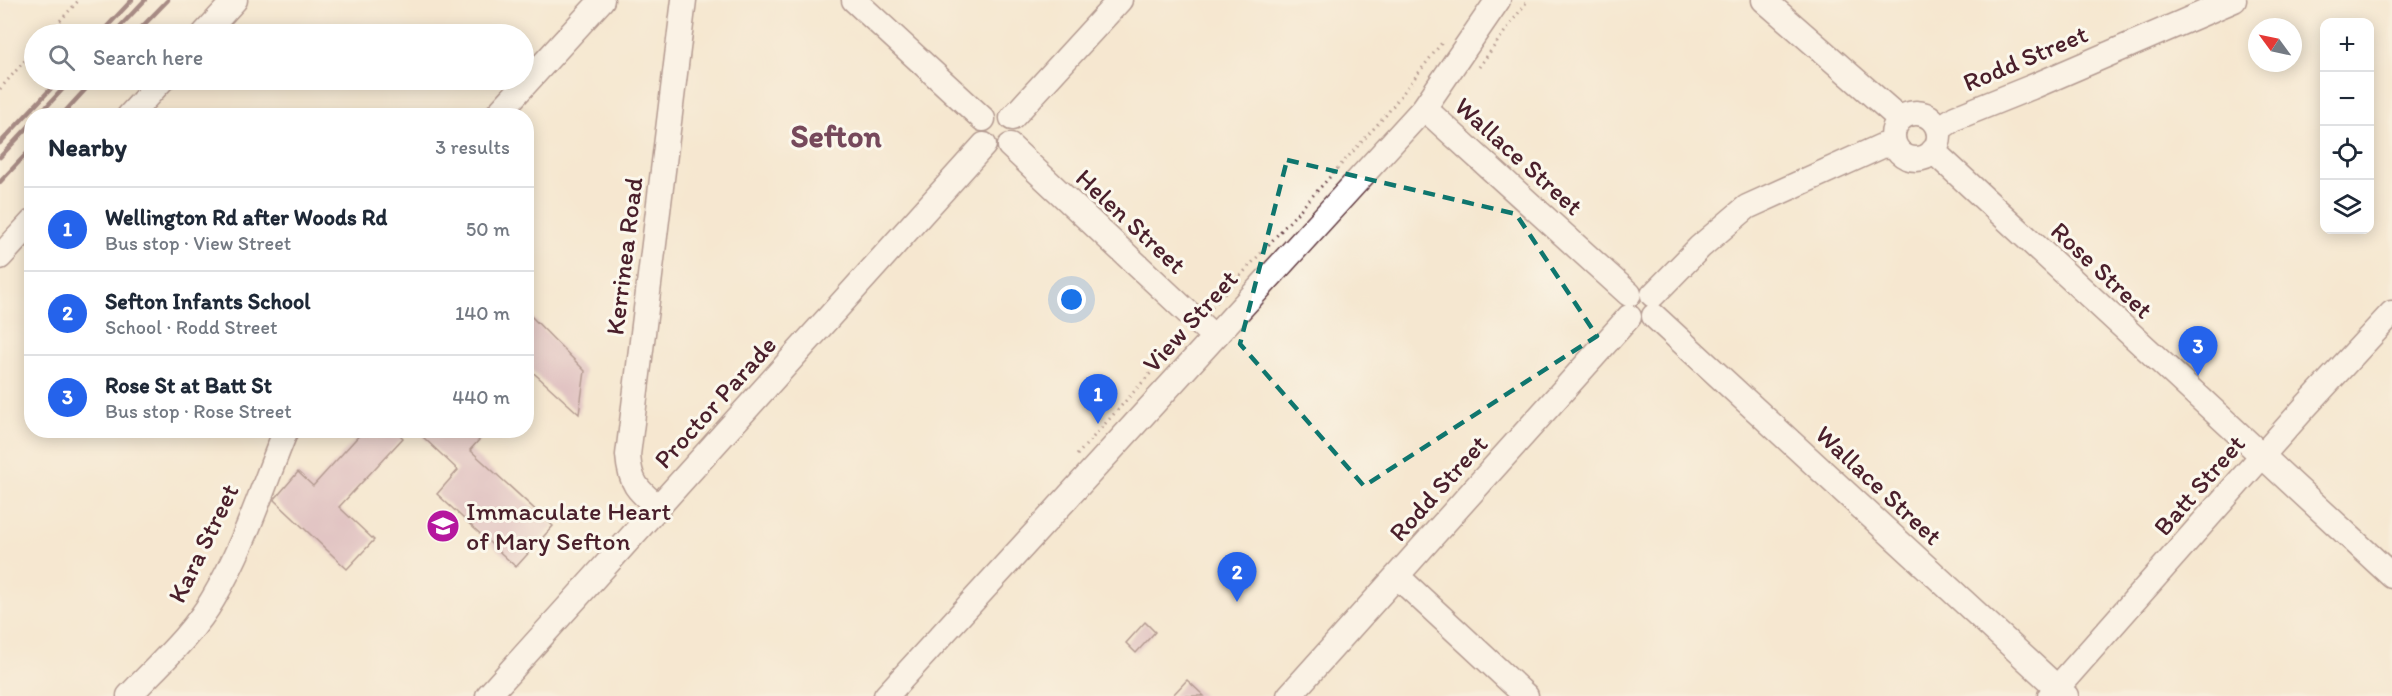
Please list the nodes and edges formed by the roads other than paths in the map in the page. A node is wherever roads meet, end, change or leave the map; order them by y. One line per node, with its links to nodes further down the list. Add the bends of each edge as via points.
1 (235, 0): 10 (street)
2 (602, 0): 11 (street)
3 (684, 0): 31 (street, Kerrinea Road, via 628,455 629,474 641,493)
4 (854, 0): 18 (street)
5 (1120, 0): 17 (street)
6 (1498, 0): 16 (street, View Street)
7 (1764, 0): 9 (street)
8 (2234, 0): 20 (street, Rodd Street, via 1956,118)
9 (1790, 10): 19 (street)
10 (213, 24)
11 (534, 74)
12 (153, 90): 14 (street)
13 (520, 90): 15 (street)
14 (136, 108)
15 (503, 108)
16 (1424, 108): 26 (street, Wallace Street); 28 (street, View Street)
17 (1012, 118): 18 (street, via 996,112); 23 (street, via 1017,132)
18 (983, 119): 21 (street, via 978,134)
19 (1900, 119): 20 (street, via 1909,113 1924,113 1935,122); 22 (street, via 1892,133)
20 (1936, 140): 22 (street, via 1927,156 1912,159); 30 (street, Rose Street)
21 (984, 145): 23 (street, via 994,150); 31 (street, Proctor Parade)
22 (1894, 145): 26 (street, Rodd Street, via 1882,146 1747,207)
23 (1010, 146): 28 (street, Helen Street)
24 (24, 231): 25 (street)
25 (0, 257)
26 (1641, 306): 32 (street, Rodd Street); 34 (street, Wallace Street)
27 (2392, 313): 30 (street, Batt Street)
28 (1206, 330): 37 (street, View Street)
29 (283, 438): 35 (street, Kara Street, via 213,600)
30 (2261, 457): 33 (street, Rose Street); 34 (street, Batt Street)
31 (659, 508): 36 (street, Proctor Parade)
32 (1397, 576): 38 (street, Rodd Street); 39 (street)
33 (2392, 576)
34 (2058, 693)
35 (129, 696)
36 (488, 696)
37 (886, 696)
38 (1289, 696)
39 (1526, 696)

